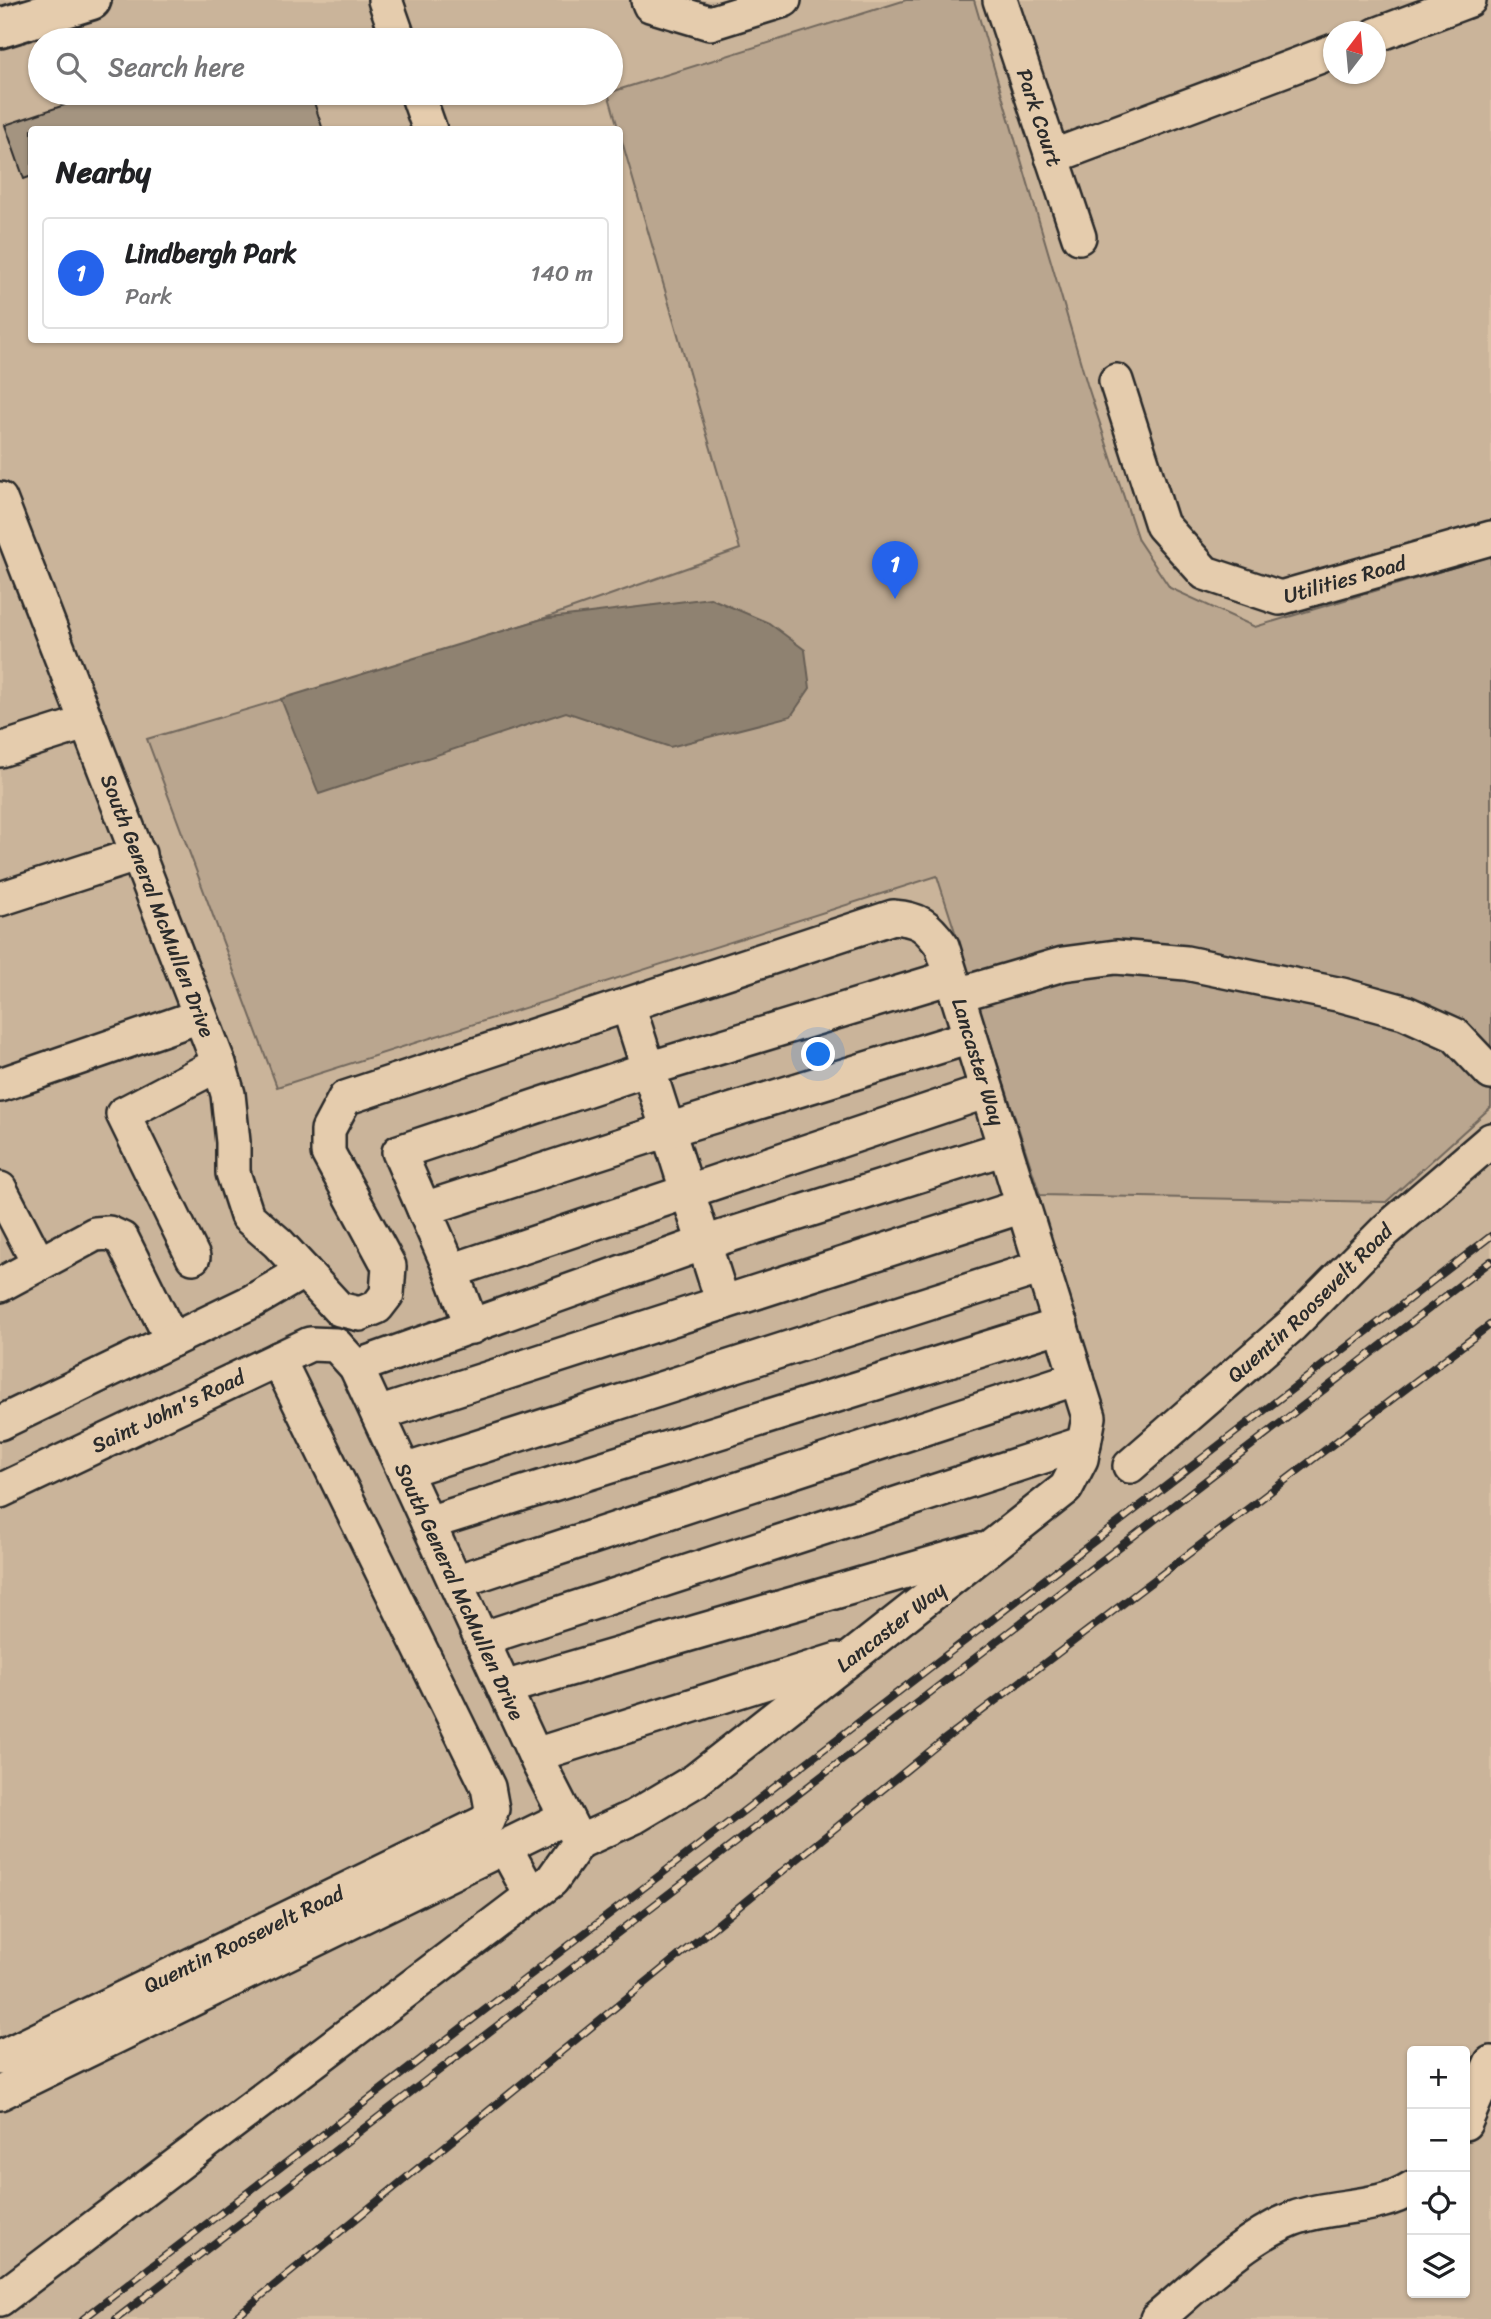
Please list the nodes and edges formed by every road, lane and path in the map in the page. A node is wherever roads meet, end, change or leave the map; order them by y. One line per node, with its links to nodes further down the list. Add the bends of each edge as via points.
1 (91, 0): 7 (main road)
2 (385, 0): 8 (street)
3 (648, 0): 4 (street, via 650,5 709,23)
4 (784, 0)
5 (1000, 0): 13 (street, Park Court)
6 (1469, 0): 9 (street)
7 (0, 27)
8 (395, 28)
9 (1386, 31)
10 (1323, 55): 13 (street)
11 (421, 105): 12 (street)
12 (428, 126)
13 (1052, 157): 14 (street, Park Court)
14 (1079, 237)
15 (1116, 381): 17 (street, Utilities Road, via 1162,525 1205,573 1280,598)
16 (0, 499): 18 (street, South General McMullen Drive)
17 (1491, 538)
18 (85, 723): 19 (street); 20 (street, South General McMullen Drive)
19 (0, 750)
20 (139, 853): 21 (street); 24 (street, South General McMullen Drive)
21 (0, 899)
22 (954, 986): 23 (street, Lancaster Way, via 942,946 929,928 908,918 892,917); 25 (street, Lancaster Way); 27 (street); 28 (street, via 1116,957 1186,963 1404,1012 1455,1035)
23 (628, 1005): 27 (street); 43 (street, Lancaster Way, via 345,1098 328,1130 328,1153 389,1266 387,1294 377,1307 360,1314 339,1309)
24 (200, 1016): 26 (street, South General McMullen Drive); 29 (street)
25 (970, 1037): 30 (street, Lancaster Way); 31 (street)
26 (219, 1064): 39 (street, via 123,1114); 43 (street, South General McMullen Drive, via 228,1094 233,1173 247,1216)
27 (648, 1069): 31 (street); 37 (street, via 399,1152)
28 (1491, 1073)
29 (0, 1085)
30 (987, 1091): 33 (street, Lancaster Way); 35 (street)
31 (668, 1130): 35 (street); 37 (street)
32 (1491, 1140): 55 (street, Quentin Roosevelt Road, via 1385,1231 1292,1325)
33 (1005, 1148): 36 (street, Lancaster Way); 38 (street, Saint John's Road)
34 (0, 1189): 40 (street)
35 (688, 1192): 38 (street); 42 (street)
36 (1023, 1206): 41 (street, Lancaster Way); 45 (street)
37 (424, 1209): 42 (street)
38 (704, 1243): 45 (street); 47 (street, Saint John's Road)
39 (193, 1257)
40 (38, 1264): 44 (street); 48 (street, via 95,1234 109,1233 122,1240)
41 (1042, 1267): 46 (street, Lancaster Way); 56 (street)
42 (450, 1271): 47 (street)
43 (314, 1282): 48 (street, via 253,1301)
44 (0, 1285)
45 (723, 1303): 52 (street)
46 (1061, 1325): 51 (street, Lancaster Way); 58 (street)
47 (471, 1327): 49 (street, Saint John's Road)
48 (172, 1340): 53 (street)
49 (346, 1356): 50 (street, Saint John's Road, via 310,1344); 52 (street, South General McMullen Drive)
50 (278, 1359): 57 (street, Saint John's Road); 66 (street, via 488,1787)
51 (1077, 1378): 54 (street, Lancaster Way, via 1089,1417); 60 (street)
52 (377, 1414): 56 (street, South General McMullen Drive)
53 (0, 1423)
54 (1084, 1443): 59 (street, Lancaster Way, via 1066,1489); 61 (street)
55 (1130, 1466)
56 (404, 1471): 58 (street, South General McMullen Drive)
57 (0, 1490)
58 (428, 1523): 60 (street, South General McMullen Drive)
59 (995, 1545): 62 (street, Lancaster Way); 63 (street)
60 (455, 1582): 61 (street, South General McMullen Drive)
61 (481, 1639): 63 (street, South General McMullen Drive)
62 (857, 1654): 64 (street); 65 (street, Lancaster Way, via 696,1780 634,1816)
63 (504, 1688): 64 (street, South General McMullen Drive)
64 (535, 1755): 65 (street, South General McMullen Drive)
65 (573, 1829): 66 (street, Lancaster Way); 67 (street, via 552,1880)
66 (496, 1834): 67 (street); 68 (street, Quentin Roosevelt Road); 70 (street)
67 (531, 1895): 73 (street)
68 (0, 2058)
69 (1491, 2063): 71 (street)
70 (0, 2093)
71 (1470, 2111)
72 (1407, 2190): 74 (street, via 1302,2216 1256,2237)
73 (0, 2299)
74 (1157, 2319)

